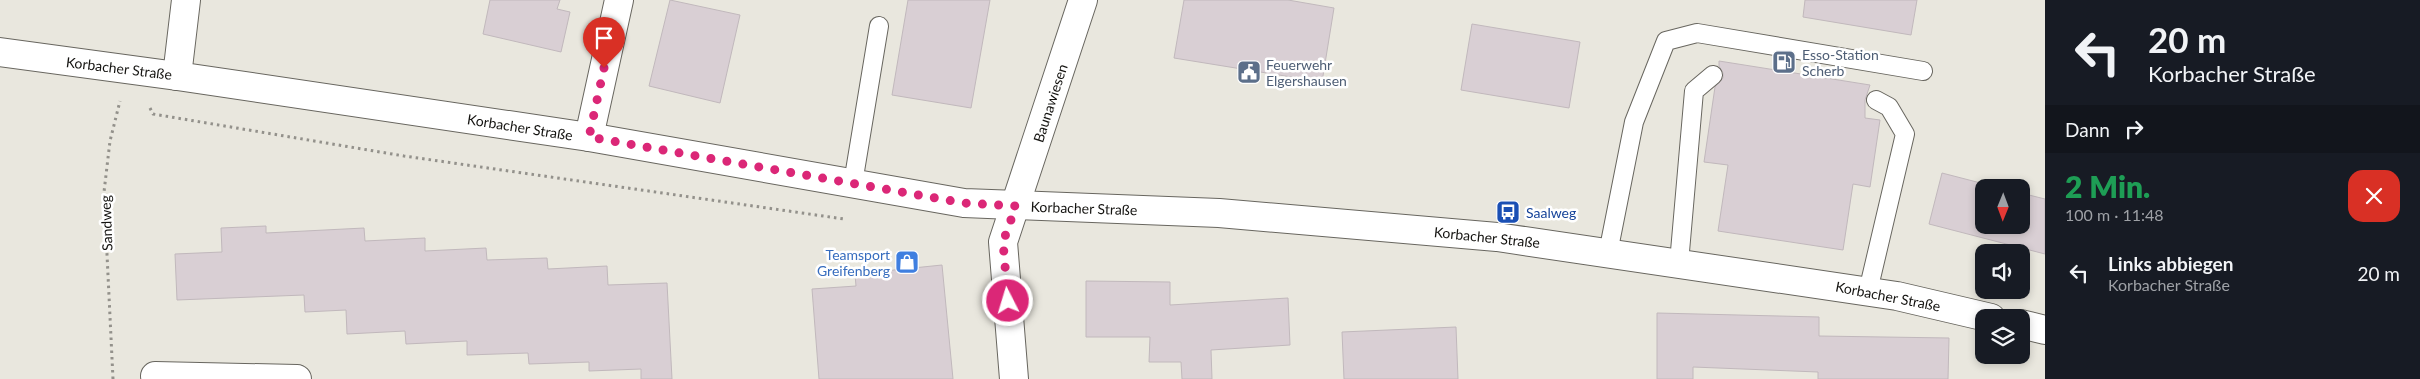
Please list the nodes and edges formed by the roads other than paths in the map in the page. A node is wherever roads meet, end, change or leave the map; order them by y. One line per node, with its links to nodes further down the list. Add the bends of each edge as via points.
1 (186, 0): 7 (street)
2 (619, 0): 10 (street)
3 (1083, 0): 12 (street, Baunawiesen)
4 (879, 26): 11 (lane)
5 (0, 52): 7 (street, Korbacher Straße)
6 (1923, 71): 13 (lane, via 1697,33 1666,41 1634,122)
7 (176, 76): 10 (street, Korbacher Straße)
8 (1713, 76): 14 (lane, via 1694,91)
9 (1876, 100): 15 (lane, via 1888,108 1905,134)
10 (589, 137): 11 (street, Korbacher Straße)
11 (853, 183): 12 (street, Korbacher Straße, via 964,203)
12 (1016, 206): 13 (street, Korbacher Straße, via 1219,213 1497,236); 21 (street, via 1003,242)
13 (1608, 253): 14 (street, Korbacher Straße)
14 (1680, 263): 15 (street, Korbacher Straße)
15 (1868, 291): 16 (street, Korbacher Straße)
16 (1975, 314)
17 (2030, 326): 18 (street)
18 (2045, 330)
19 (155, 376): 20 (street)
20 (297, 379)
21 (1014, 379)

